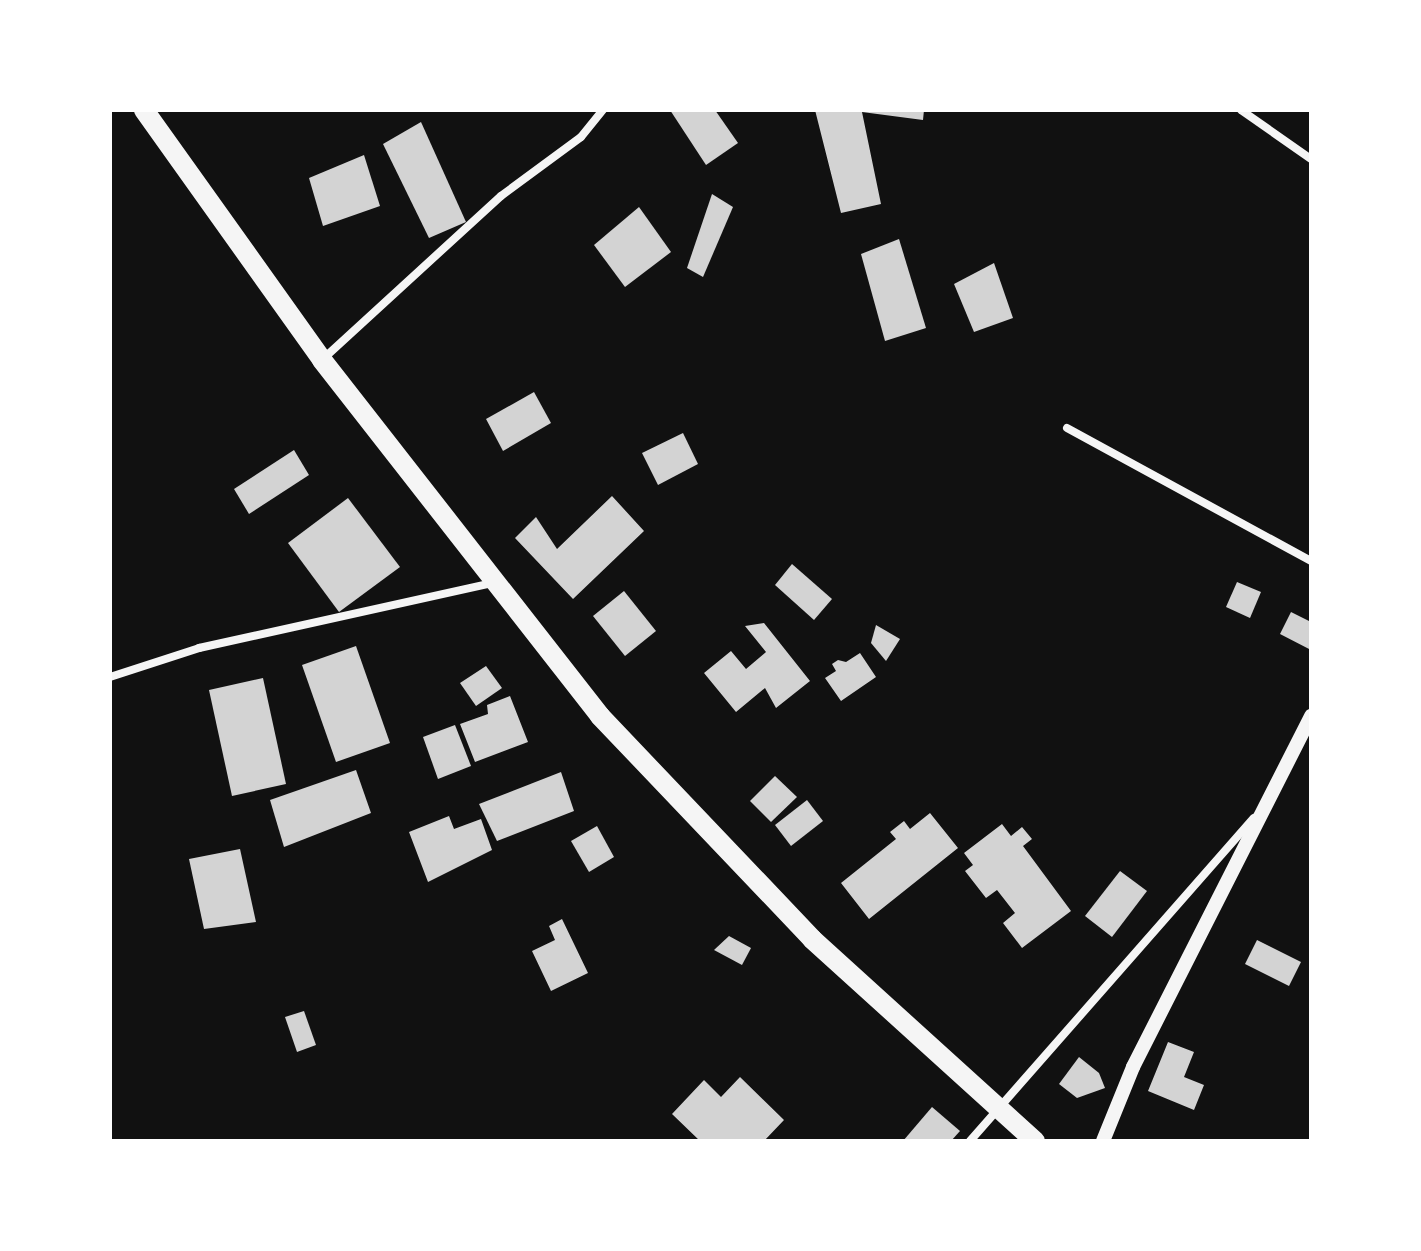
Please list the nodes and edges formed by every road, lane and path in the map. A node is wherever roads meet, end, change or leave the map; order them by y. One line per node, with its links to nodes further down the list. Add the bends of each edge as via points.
1 (144, 110): 5 (main road)
2 (603, 110): 5 (street, via 581,137 501,196)
3 (1241, 110): 4 (street)
4 (1311, 159)
5 (322, 360): 8 (main road)
6 (1067, 428): 7 (street)
7 (1311, 561)
8 (496, 582): 9 (street, via 199,648); 12 (main road, via 600,716 721,848)
9 (110, 677)
10 (1311, 716): 11 (street)
11 (1273, 797): 12 (street); 15 (street, via 1133,1067)
12 (998, 1110): 13 (street); 14 (main road)
13 (970, 1141)
14 (1035, 1141)
15 (1103, 1141)

